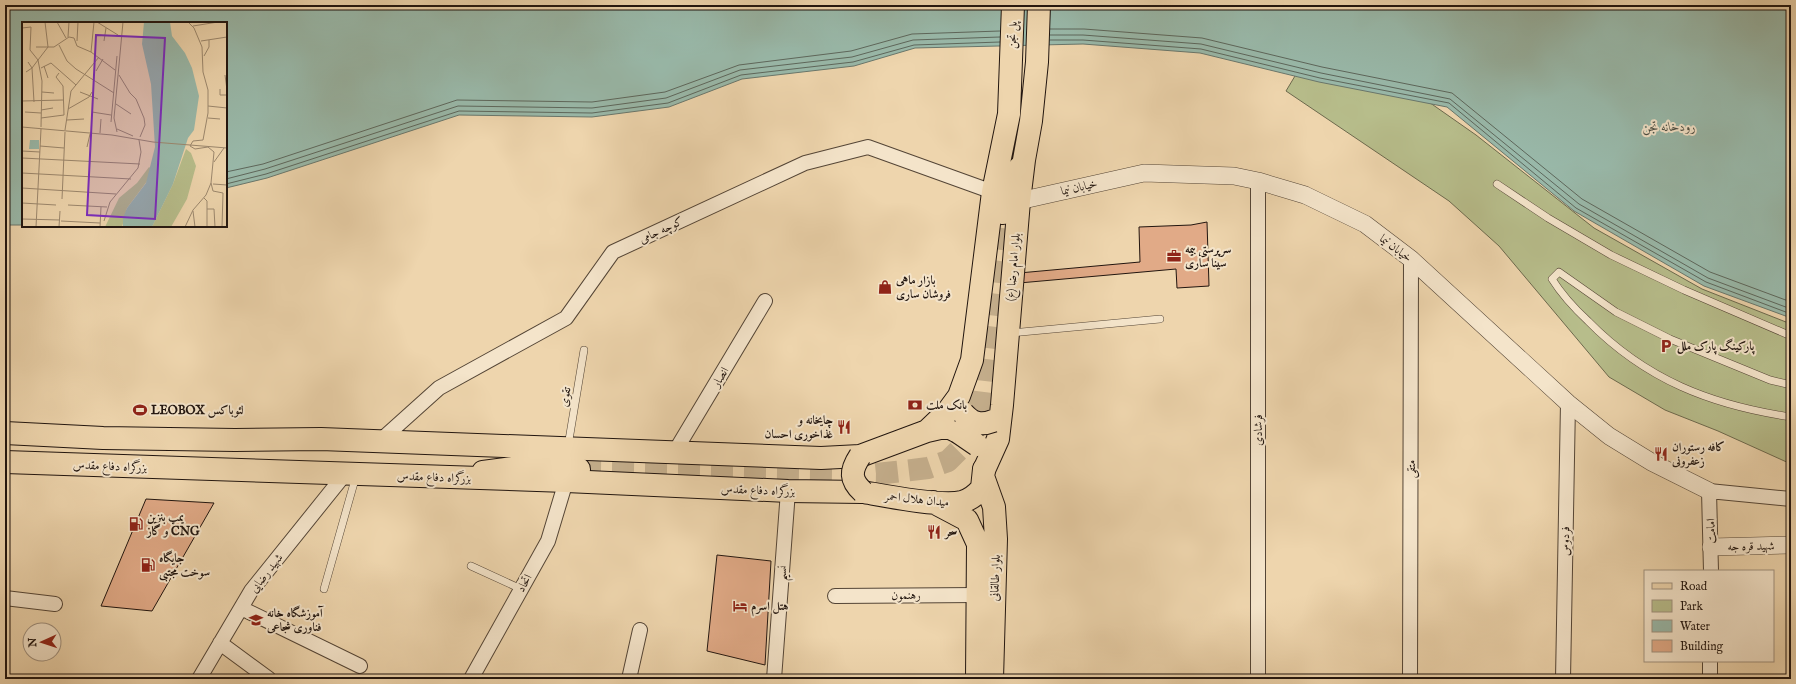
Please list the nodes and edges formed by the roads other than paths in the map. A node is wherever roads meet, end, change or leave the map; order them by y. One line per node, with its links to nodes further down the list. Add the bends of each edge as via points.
1 (1013, 5): 5 (main road, پل تجن, via 1009,114)
2 (1040, 5): 6 (main road, بلوار امام رضا (ع), via 1031,121 1024,160)
3 (1258, 181): 6 (street, خیابان نیما, via 1234,176 1144,173); 7 (street, خیابان نیما, via 1305,195 1365,224); 55 (street, فرشادی)
4 (1497, 184): 11 (lane, via 1611,255)
5 (993, 192): 14 (main road, via 972,360); 21 (street, کوچه جامی, via 868,147 805,163 613,252 566,318 438,388)
6 (1011, 207): 10 (main road, بلوار امام رضا (ع))
7 (1411, 259): 15 (street, خیابان نیما); 56 (street, متقی)
8 (765, 301): 23 (street, انصار)
9 (1160, 319): 10 (lane)
10 (1008, 334): 16 (main road, بلوار امام رضا (ع))
11 (1791, 336)
12 (584, 350): 22 (lane, تقوی)
13 (1791, 385): 17 (lane, via 1770,380 1670,339 1616,312 1559,272 1552,279 1563,297 1603,337 1636,363 1664,380 1721,402)
14 (960, 391): 18 (main road); 19 (main road, via 948,411)
15 (1568, 403): 30 (street, خیابان نیما, via 1628,448); 57 (street, فردوس)
16 (997, 412): 18 (main road, bridge, via 984,424); 27 (main road, بلوار امام رضا (ع), via 998,439)
17 (1791, 417)
18 (961, 422): 19 (main road); 27 (main road, bridge, via 977,445)
19 (927, 431): 26 (main road)
20 (5, 433): 21 (main road, via 103,438)
21 (380, 441): 22 (main road)
22 (567, 448): 23 (main road)
23 (674, 453): 26 (main road)
24 (5, 462): 25 (main road, بزرگراه دفاع مقدس)
25 (351, 474): 28 (main road, بزرگراه دفاع مقدس, via 446,478); 37 (lane); 43 (street, شهید رضایی, via 251,591)
26 (845, 474): 29 (main road, بزرگراه دفاع مقدس); 32 (main road, میدان هلال احمر)
27 (984, 474): 32 (main road, میدان هلال احمر, via 982,488 965,501); 54 (main road, بلوار طالقانی, via 994,508 996,539)
28 (572, 475): 29 (main road, بزرگراه دفاع مقدس); 38 (street, اتحاد, via 548,541)
29 (788, 491): 52 (street, نسیم)
30 (1709, 491): 31 (street); 34 (street, امامت)
31 (1791, 499)
32 (933, 502): 39 (main road, بلوار طالقانی, via 967,520 978,544)
33 (1791, 545): 34 (street, شهید قره جه)
34 (1711, 547): 36 (street, امامت)
35 (471, 566): 38 (lane)
36 (1711, 570)
37 (324, 589)
38 (521, 589): 50 (street, اتحاد)
39 (978, 595): 40 (street, رهنمون); 53 (main road, بلوار طالقانی)
40 (835, 596)
41 (5, 598): 42 (street)
42 (55, 604)
43 (241, 608): 45 (street, شهید رضایی); 47 (street)
44 (640, 630): 51 (street)
45 (220, 643): 48 (street, شهید رضایی); 49 (street)
46 (1710, 662): 58 (street)
47 (360, 666)
48 (199, 679)
49 (269, 679)
50 (471, 679)
51 (629, 679)
52 (774, 679)
53 (977, 679)
54 (992, 679)
55 (1258, 679)
56 (1410, 679)
57 (1564, 679)
58 (1710, 679)

